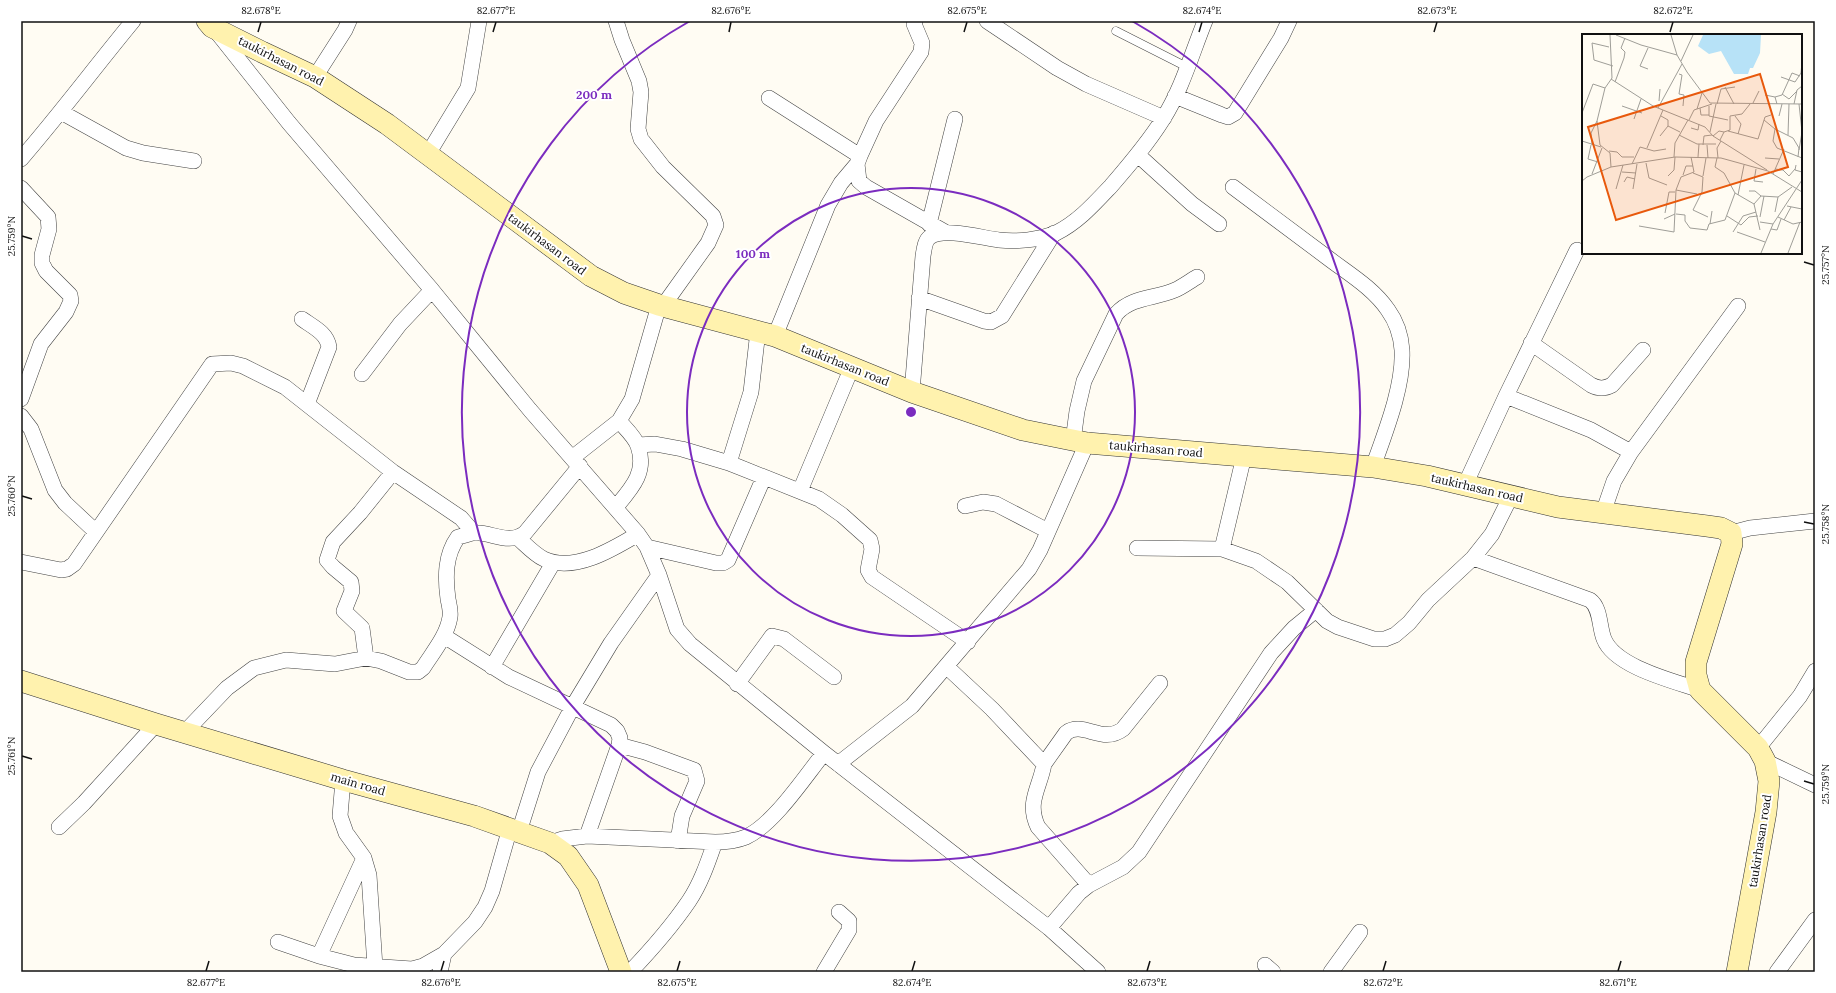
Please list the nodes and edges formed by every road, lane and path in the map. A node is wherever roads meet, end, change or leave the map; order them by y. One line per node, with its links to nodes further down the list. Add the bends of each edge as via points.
1 (349, 21): 12 (street)
2 (479, 21): 18 (street, via 468,88)
3 (616, 21): 33 (street, via 639,81 641,92 638,129 642,139 663,167 713,216 716,225 708,243)
4 (1205, 21): 11 (street)
5 (1289, 21): 13 (street, via 1235,113 1222,115)
6 (129, 22): 15 (street)
7 (914, 22): 21 (street, via 922,43 920,52 876,121)
8 (994, 23): 16 (street, via 1086,84)
9 (210, 24): 12 (street, taukirhasan road); 31 (street, via 289,123)
10 (1116, 31): 11 (lane)
11 (1187, 67): 13 (street)
12 (315, 77): 18 (street, taukirhasan road)
13 (1175, 96): 16 (street)
14 (769, 98): 21 (street)
15 (61, 112): 20 (street); 22 (street, via 126,148)
16 (1164, 118): 19 (street)
17 (955, 119): 25 (street)
18 (428, 154): 33 (street, taukirhasan road, via 591,276 624,293)
19 (1138, 155): 26 (street, via 1192,204); 28 (street, via 1091,208)
20 (21, 159)
21 (858, 160): 25 (street, via 859,181); 36 (street, via 828,205)
22 (194, 161)
23 (1234, 187): 53 (street, via 1375,294 1388,310 1398,330 1402,350 1400,374 1389,422)
24 (21, 188): 43 (street, via 48,217 49,230 42,263 46,271 70,295 71,301 66,312 41,344)
25 (929, 224): 27 (street)
26 (1219, 224)
27 (945, 232): 28 (street, via 1000,240 1026,240); 32 (street, via 930,236 926,242 922,256)
28 (1054, 234): 32 (street, via 1002,316 991,322)
29 (1577, 250): 37 (street)
30 (1197, 277): 47 (street, via 1174,290 1123,306 1116,314 1084,381 1077,411)
31 (432, 290): 40 (street, via 400,324); 51 (street)
32 (919, 298): 41 (street)
33 (661, 305): 36 (street, taukirhasan road); 46 (street, via 632,399)
34 (1738, 306): 49 (street)
35 (302, 319): 44 (street, via 324,334 329,347)
36 (766, 333): 39 (street, taukirhasan road); 52 (street)
37 (1531, 343): 38 (street, via 1598,388 1612,385); 42 (street)
38 (1643, 350)
39 (852, 367): 41 (street, taukirhasan road); 57 (street)
40 (362, 374)
41 (912, 392): 47 (street, taukirhasan road, via 1023,430)
42 (1506, 396): 49 (street, via 1591,430); 56 (street)
43 (21, 399)
44 (307, 404): 54 (street); 64 (street, via 285,387 243,366 231,363 212,364)
45 (21, 416): 64 (street, via 31,429 55,490)
46 (619, 421): 48 (street); 51 (street)
47 (1080, 442): 50 (street, taukirhasan road); 63 (street)
48 (638, 445): 52 (street, via 655,444 682,449); 60 (street, via 640,472 634,486)
49 (1631, 452): 61 (street, via 1614,481)
50 (1244, 456): 53 (street, taukirhasan road); 71 (street)
51 (576, 462): 60 (street); 68 (street, via 525,533)
52 (729, 463): 55 (street)
53 (1373, 467): 56 (street, taukirhasan road)
54 (393, 472): 65 (street, via 461,518); 79 (street, via 333,542 327,560 351,582 352,591 344,611 362,628)
55 (764, 477): 57 (street); 69 (street, via 728,560 723,563)
56 (1465, 485): 58 (street, taukirhasan road)
57 (800, 491): 78 (street, via 819,499 842,515 870,540 872,549 868,570 872,577)
58 (1511, 496): 61 (street, taukirhasan road, via 1558,507); 72 (street, via 1492,534)
59 (965, 506): 63 (street, via 983,502 996,504)
60 (616, 507): 67 (street)
61 (1603, 513): 66 (street, taukirhasan road, via 1722,528)
62 (1815, 521): 66 (street, via 1750,528)
63 (1048, 531): 78 (street, via 1029,569)
64 (96, 532): 73 (street, via 74,564 67,569)
65 (474, 533): 68 (street); 77 (street, via 458,537 451,546 446,566 451,616)
66 (1731, 533): 87 (street, via 1732,544 1696,662)
67 (638, 534): 69 (street); 74 (street, via 610,550 570,564)
68 (518, 538): 74 (street, via 543,559)
69 (647, 547): 75 (street)
70 (1137, 548): 71 (street)
71 (1222, 549): 76 (street, via 1256,561 1287,582)
72 (1473, 558): 76 (street, via 1428,600 1410,623 1395,635 1385,639 1374,639 1338,627); 87 (street, via 1590,600 1595,604 1605,640 1623,660)
73 (21, 562)
74 (553, 563): 80 (street)
75 (659, 575): 86 (street, via 677,629 690,644); 88 (street, via 611,643)
76 (1316, 610): 105 (street, via 1294,628 1271,653 1139,852 1123,867)
77 (444, 636): 79 (street, via 418,672 409,672); 80 (street)
78 (968, 642): 81 (street)
79 (366, 658): 90 (street, via 335,664 286,660 254,668 227,688)
80 (492, 667): 88 (street, via 508,677)
81 (947, 667): 94 (street, via 912,706); 95 (street, via 992,709)
82 (1815, 671): 93 (street)
83 (834, 677): 86 (street, via 784,639 772,636)
84 (21, 681): 89 (street, main road)
85 (1160, 683): 95 (street, via 1123,729 1107,736 1070,730)
86 (737, 684): 92 (street)
87 (1700, 690): 93 (street)
88 (574, 706): 91 (street, via 618,731); 99 (street, via 538,772)
89 (156, 724): 90 (street, main road); 98 (street)
90 (184, 733): 96 (street, main road)
91 (619, 745): 100 (street); 101 (street, via 694,770 697,780 682,816)
92 (824, 753): 94 (street); 102 (street, via 774,814 757,830 744,837)
93 (1762, 755): 97 (street); 120 (street, taukirhasan road, via 1769,781 1766,812)
94 (838, 764): 108 (street)
95 (1044, 764): 105 (street, via 1034,794 1033,816 1038,827)
96 (343, 780): 99 (street, main road, via 474,816); 104 (street, via 340,816 346,833)
97 (1815, 785)
98 (59, 827)
99 (514, 830): 103 (street, main road); 111 (street, via 485,907 475,922)
100 (587, 836): 101 (street); 103 (street)
101 (678, 841): 102 (street)
102 (715, 842): 117 (street, via 690,900)
103 (550, 843): 116 (street, main road, via 568,856 588,885)
104 (364, 858): 112 (street); 113 (street, via 369,875)
105 (1090, 884): 108 (street)
106 (839, 912): 118 (street, via 849,921 849,930)
107 (1815, 920): 121 (street)
108 (1049, 928): 114 (street)
109 (1360, 932): 119 (street)
110 (278, 942): 112 (street)
111 (444, 954): 113 (street, via 412,969); 115 (street)
112 (319, 956): 113 (street, via 354,965)
113 (375, 967)
114 (1090, 970)
115 (440, 972)
116 (621, 972)
117 (630, 972)
118 (824, 972)
119 (1331, 972)
120 (1737, 972)
121 (1777, 972)

